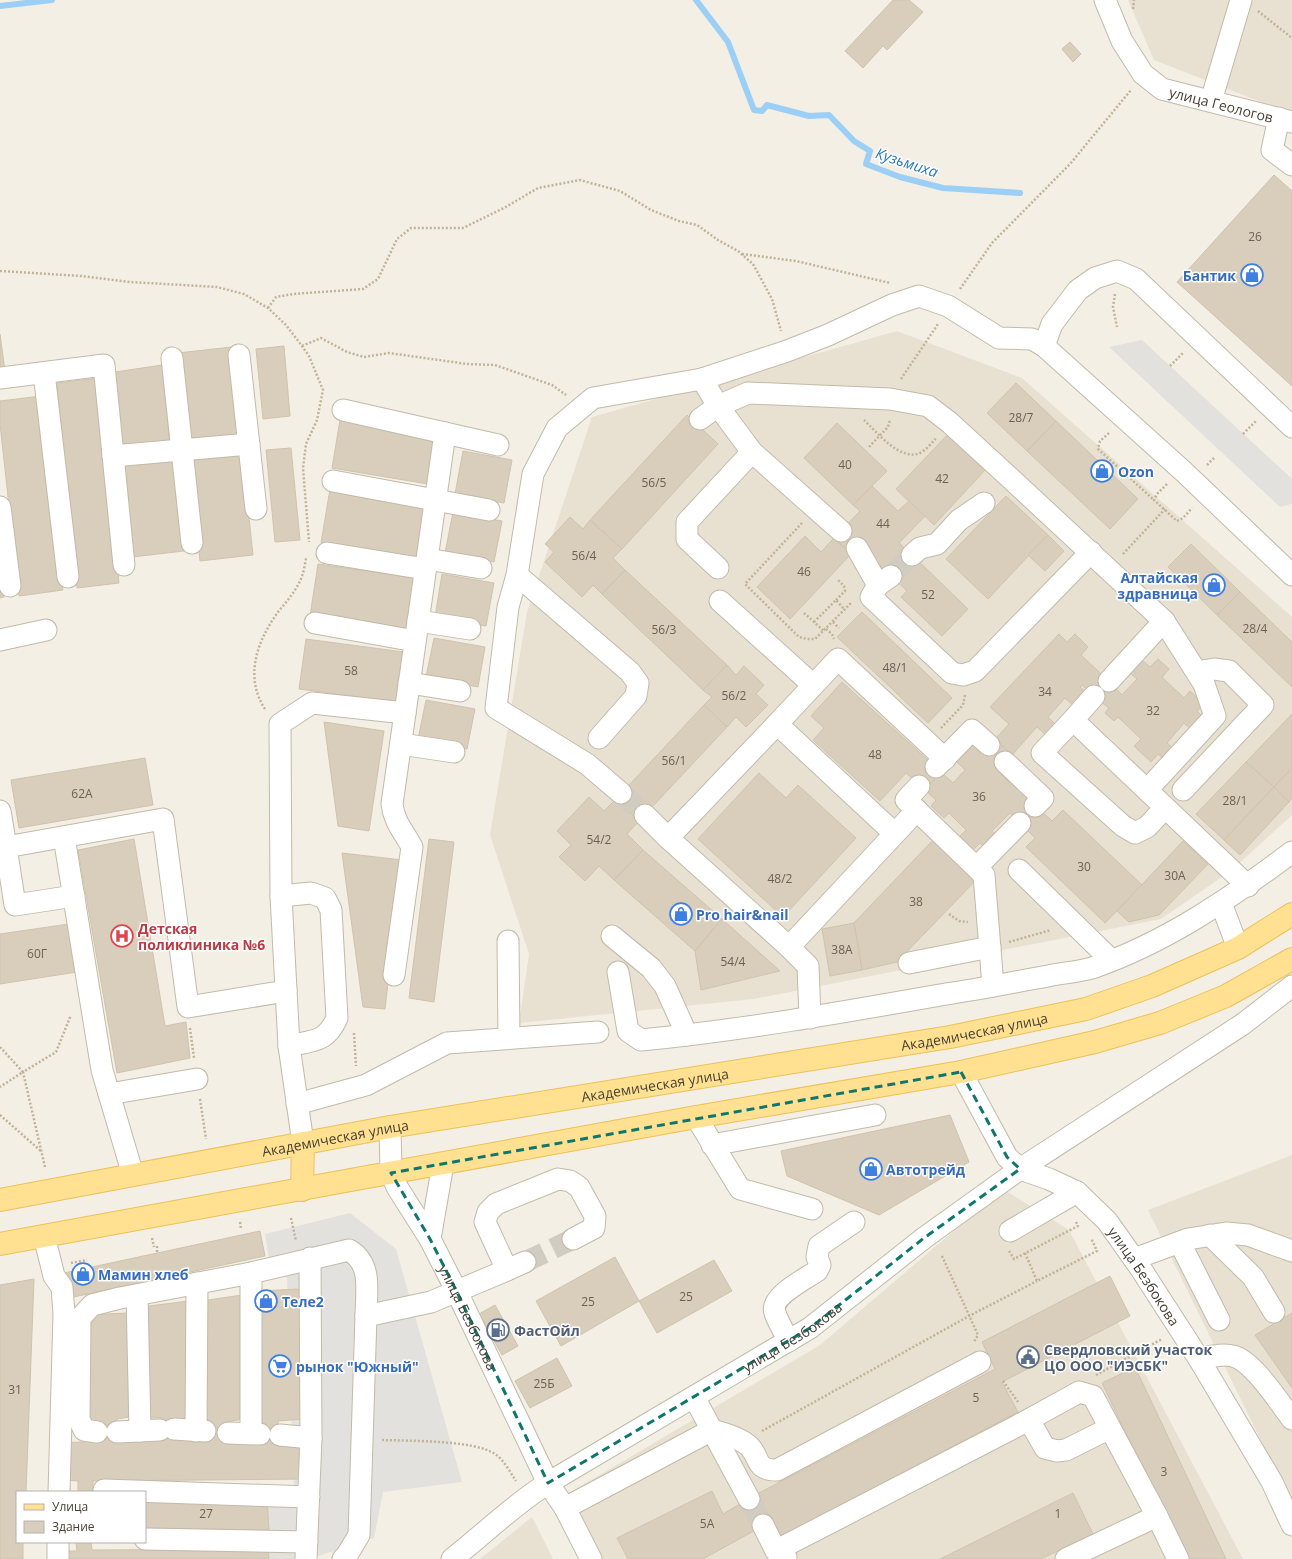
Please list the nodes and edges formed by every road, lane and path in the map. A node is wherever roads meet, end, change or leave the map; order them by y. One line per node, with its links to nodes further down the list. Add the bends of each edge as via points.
1 (1105, 0): 4 (street, улица Геологов, via 1122,41)
2 (1249, 5): 3 (path); 5 (street)
3 (1292, 38)
4 (1144, 74): 5 (street, улица Геологов, via 1162,88); 11 (path, via 1070,164 992,243)
5 (1211, 101): 6 (street, улица Геологов)
6 (1286, 120): 7 (street, via 1272,150)
7 (1292, 165)
8 (742, 254): 10 (path, via 796,261 884,280 894,285); 12 (path, via 697,225 651,210 620,191 580,180 538,188 463,228 411,228 397,239 378,279 363,289 293,294 276,298); 16 (path, via 753,264 772,300)
9 (1128, 276): 13 (path, via 1116,292 1113,307); 15 (street, via 1117,271 1095,278 1078,290 1052,324); 29 (street, via 1136,279)
10 (904, 301): 11 (street, via 919,296); 16 (street)
11 (948, 306): 15 (street, via 999,338 1032,339); 22 (path)
12 (268, 308)
13 (1117, 327)
14 (302, 346): 24 (path, via 321,338 364,358 389,353 468,364 495,365 552,385)
15 (1044, 346): 64 (street, via 1183,471)
16 (787, 351): 21 (street)
17 (239, 355): 33 (street)
18 (172, 358): 36 (street)
19 (44, 373): 20 (street); 38 (street, via 104,365); 65 (street)
20 (0, 378)
21 (702, 379): 24 (street, via 593,398); 25 (street)
22 (894, 392): 23 (street); 28 (street, via 928,406); 32 (path, via 890,423)
23 (841, 398): 25 (street, via 748,394); 32 (path)
24 (584, 406): 63 (street, via 557,428 533,474)
25 (718, 406): 27 (street); 37 (street)
26 (343, 410): 31 (street)
27 (700, 419)
28 (950, 424): 32 (path, via 919,453 911,455 893,448); 55 (street)
29 (1292, 427)
30 (1113, 428): 44 (path, via 1100,441 1098,449)
31 (445, 433): 34 (street); 43 (street)
32 (880, 436): 35 (path)
33 (249, 444): 36 (street); 48 (street)
34 (498, 445)
35 (869, 447)
36 (182, 450): 38 (street); 53 (street)
37 (752, 452): 47 (street); 61 (street, via 687,522 687,539)
38 (113, 456): 59 (street)
39 (1214, 458): 40 (path)
40 (1207, 465)
41 (333, 481): 43 (street)
42 (1156, 494): 44 (path)
43 (436, 499): 49 (street); 58 (street)
44 (1154, 500): 50 (path)
45 (984, 503): 57 (street, via 958,520 937,544 920,548)
46 (0, 507): 67 (street)
47 (816, 508): 52 (street); 78 (path, via 745,584 800,637 815,639)
48 (256, 509)
49 (489, 510)
50 (1165, 510): 51 (path, via 1177,521); 62 (path)
51 (1183, 518)
52 (841, 531)
53 (192, 543)
54 (857, 548): 55 (street, via 885,581 872,597 876,603 952,673 963,675 975,671)
55 (1091, 552): 62 (street)
56 (327, 553): 58 (street)
57 (912, 555)
58 (426, 564): 60 (street); 79 (street)
59 (124, 565)
60 (481, 568)
61 (718, 568)
62 (1109, 569): 71 (street)
63 (517, 575): 92 (street, via 630,672 638,683 636,696); 101 (street, via 508,607 496,708 587,764)
64 (1292, 575)
65 (68, 577)
66 (837, 579): 68 (path, via 845,590)
67 (10, 586)
68 (836, 600): 72 (path); 73 (path, via 845,610)
69 (720, 601): 85 (street)
70 (804, 613): 72 (path)
71 (1164, 621): 82 (street); 83 (street)
72 (814, 622): 78 (path)
73 (833, 622): 75 (path); 78 (path)
74 (315, 623): 79 (street)
75 (839, 628)
76 (470, 629): 79 (street)
77 (46, 630): 81 (street)
78 (825, 630): 80 (path)
79 (416, 631): 84 (street)
80 (832, 634)
81 (0, 640)
82 (1197, 672): 99 (street, via 1215,716); 100 (street, via 1214,669 1229,671 1263,705)
83 (1109, 681)
84 (409, 683): 86 (street); 89 (street)
85 (813, 685): 91 (street); 93 (street, via 838,659)
86 (460, 691)
87 (1094, 696): 90 (street)
88 (963, 705): 93 (path)
89 (405, 712): 94 (street); 117 (street, via 312,703 280,724)
90 (1072, 720): 99 (street); 103 (street, via 1042,753 1123,826 1135,832 1147,827)
91 (777, 724): 108 (street); 110 (street)
92 (599, 738)
93 (927, 742): 95 (street, via 941,763 972,730)
94 (401, 744): 96 (street); 132 (street, via 392,804 393,816 412,847)
95 (989, 745)
96 (454, 752)
97 (1005, 762): 102 (street, via 1044,798)
98 (919, 786): 104 (street, via 906,800)
99 (1147, 790): 103 (street)
100 (1183, 790)
101 (621, 793)
102 (1036, 806)
103 (1165, 808): 115 (street)
104 (916, 810): 108 (street); 113 (street)
105 (0, 812): 111 (street)
106 (645, 815): 110 (street)
107 (1020, 823): 113 (street)
108 (894, 833): 125 (street)
109 (64, 837): 111 (street); 116 (street); 135 (street, via 164,819 188,1007)
110 (668, 838): 125 (street)
111 (6, 847): 119 (street)
112 (1292, 852): 115 (street)
113 (977, 867): 126 (street, via 984,875)
114 (1019, 870): 121 (street)
115 (1248, 886): 118 (street)
116 (74, 896): 119 (street); 148 (street, via 102,1070)
117 (281, 896): 135 (street); 142 (street, via 311,893 324,898 331,910 337,1018 332,1031 323,1038)
118 (1221, 903): 127 (street); 128 (street, via 1145,946)
119 (7, 907)
120 (1292, 914): 127 (main road, Академическая улица)
121 (1073, 923): 123 (path); 128 (street)
122 (612, 936): 140 (street, via 651,968 665,986)
123 (1023, 939)
124 (508, 942): 141 (street)
125 (789, 947): 137 (street, via 808,966)
126 (990, 947): 130 (street); 133 (street)
127 (1238, 948): 153 (main road, Академическая улица, via 1152,986 1086,1009 950,1037)
128 (1110, 959): 133 (street, via 1091,968)
129 (1292, 959): 145 (main road, via 1226,996 1160,1023 1094,1042)
130 (910, 963)
131 (618, 972): 140 (street, via 628,1031 641,1040)
132 (394, 975)
133 (993, 986): 137 (street)
134 (1292, 986): 160 (street, улица Безбокова, via 1243,1024)
135 (286, 992): 142 (street)
136 (74, 1010): 144 (path, via 56,1052)
137 (810, 1018): 140 (street)
138 (190, 1027): 146 (path)
139 (598, 1032): 141 (street)
140 (687, 1035)
141 (509, 1038): 149 (street, via 447,1043 366,1085)
142 (289, 1046): 149 (street)
143 (0, 1047): 144 (path)
144 (23, 1072): 147 (path); 157 (path)
145 (961, 1072): 152 (main road); 160 (street, via 1007,1157)
146 (197, 1079): 148 (street); 154 (path)
147 (0, 1087)
148 (109, 1094): 162 (street)
149 (297, 1104): 155 (street)
150 (0, 1115): 157 (path)
151 (875, 1115): 156 (street)
152 (696, 1117): 156 (street); 158 (main road)
153 (390, 1127): 155 (main road, Академическая улица); 161 (street)
154 (206, 1141)
155 (303, 1144): 162 (main road, Академическая улица); 163 (main road)
156 (712, 1145): 166 (street, via 740,1189)
157 (42, 1152): 159 (path)
158 (443, 1164): 161 (main road); 171 (street)
159 (45, 1167)
160 (1020, 1169): 164 (street, улица Безбокова); 196 (street, улица Безбокова, via 924,1238 810,1328)
161 (391, 1173): 163 (main road); 171 (street, улица Безбокова)
162 (133, 1175): 165 (main road, Академическая улица)
163 (302, 1190): 170 (main road)
164 (1077, 1192): 168 (street); 182 (street, улица Безбокова, via 1107,1221)
165 (0, 1200)
166 (812, 1209)
167 (854, 1222): 196 (street, via 819,1246 816,1257 820,1265 817,1271 781,1295 774,1304 774,1312)
168 (1010, 1231)
169 (1210, 1235): 177 (street, via 1248,1234); 182 (street, via 1188,1239); 190 (street, via 1253,1277)
170 (44, 1236): 173 (main road); 215 (street, via 54,1276 62,1287)
171 (430, 1239): 188 (street, улица Безбокова)
172 (573, 1239): 188 (street, via 594,1228 595,1216 579,1187 570,1181 558,1179 496,1204 488,1212 485,1222 516,1266)
173 (0, 1244)
174 (1094, 1244): 186 (path, via 1097,1251)
175 (157, 1246): 178 (path)
176 (1182, 1247): 193 (street)
177 (1292, 1251)
178 (157, 1252)
179 (1025, 1253): 186 (path)
180 (942, 1256): 192 (path)
181 (310, 1258): 185 (street); 191 (street, via 350,1250 359,1256 367,1275); 209 (street)
182 (1134, 1259): 194 (street, улица Безбокова)
183 (87, 1260): 184 (path)
184 (67, 1264)
185 (251, 1273): 187 (street); 208 (street)
186 (1037, 1281): 192 (path)
187 (197, 1284): 189 (street); 205 (street, via 200,1431)
188 (457, 1292): 191 (street, via 431,1302); 213 (street, улица Безбокова)
189 (137, 1295): 205 (street); 205 (street, via 92,1306 80,1318 79,1419 84,1430)
190 (1274, 1312)
191 (366, 1316): 210 (street)
192 (969, 1316): 195 (path); 211 (path)
193 (1219, 1320)
194 (1180, 1329): 197 (street, улица Безбокова); 198 (path)
195 (978, 1335)
196 (789, 1341): 201 (street, улица Безбокова)
197 (1199, 1359): 202 (street, via 1234,1356 1252,1367); 223 (street, улица Безбокова, via 1272,1482)
198 (1123, 1360)
199 (980, 1362): 211 (street, via 777,1470 760,1466 749,1447)
200 (1003, 1381): 203 (path)
201 (694, 1397): 206 (street); 213 (street, улица Безбокова)
202 (1292, 1419)
203 (1029, 1420): 204 (street, via 1045,1448 1057,1452); 204 (street, via 1079,1392 1094,1396); 227 (street)
204 (1110, 1428): 221 (street)
205 (158, 1430)
206 (712, 1430): 211 (street); 219 (street); 220 (street)
207 (228, 1433): 208 (street)
208 (263, 1434): 209 (street)
209 (311, 1438): 218 (street)
210 (362, 1438): 212 (path, via 484,1448 496,1454); 229 (street, via 359,1535)
211 (743, 1443)
212 (516, 1481)
213 (548, 1483): 220 (street); 230 (street, улица Безбокова, via 526,1497)
214 (104, 1490): 216 (street)
215 (60, 1491)
216 (133, 1491)
217 (146, 1491): 218 (street)
218 (309, 1497): 226 (street)
219 (749, 1499)
220 (565, 1508): 231 (street)
221 (1157, 1516): 232 (street); 233 (street)
222 (763, 1525): 227 (street, via 776,1551)
223 (1292, 1525)
224 (146, 1539): 226 (street)
225 (58, 1543): 228 (street)
226 (307, 1550)
227 (784, 1554)
228 (58, 1559)
229 (343, 1559)
230 (452, 1559)
231 (591, 1559)
232 (1066, 1559)
233 (1178, 1559)

